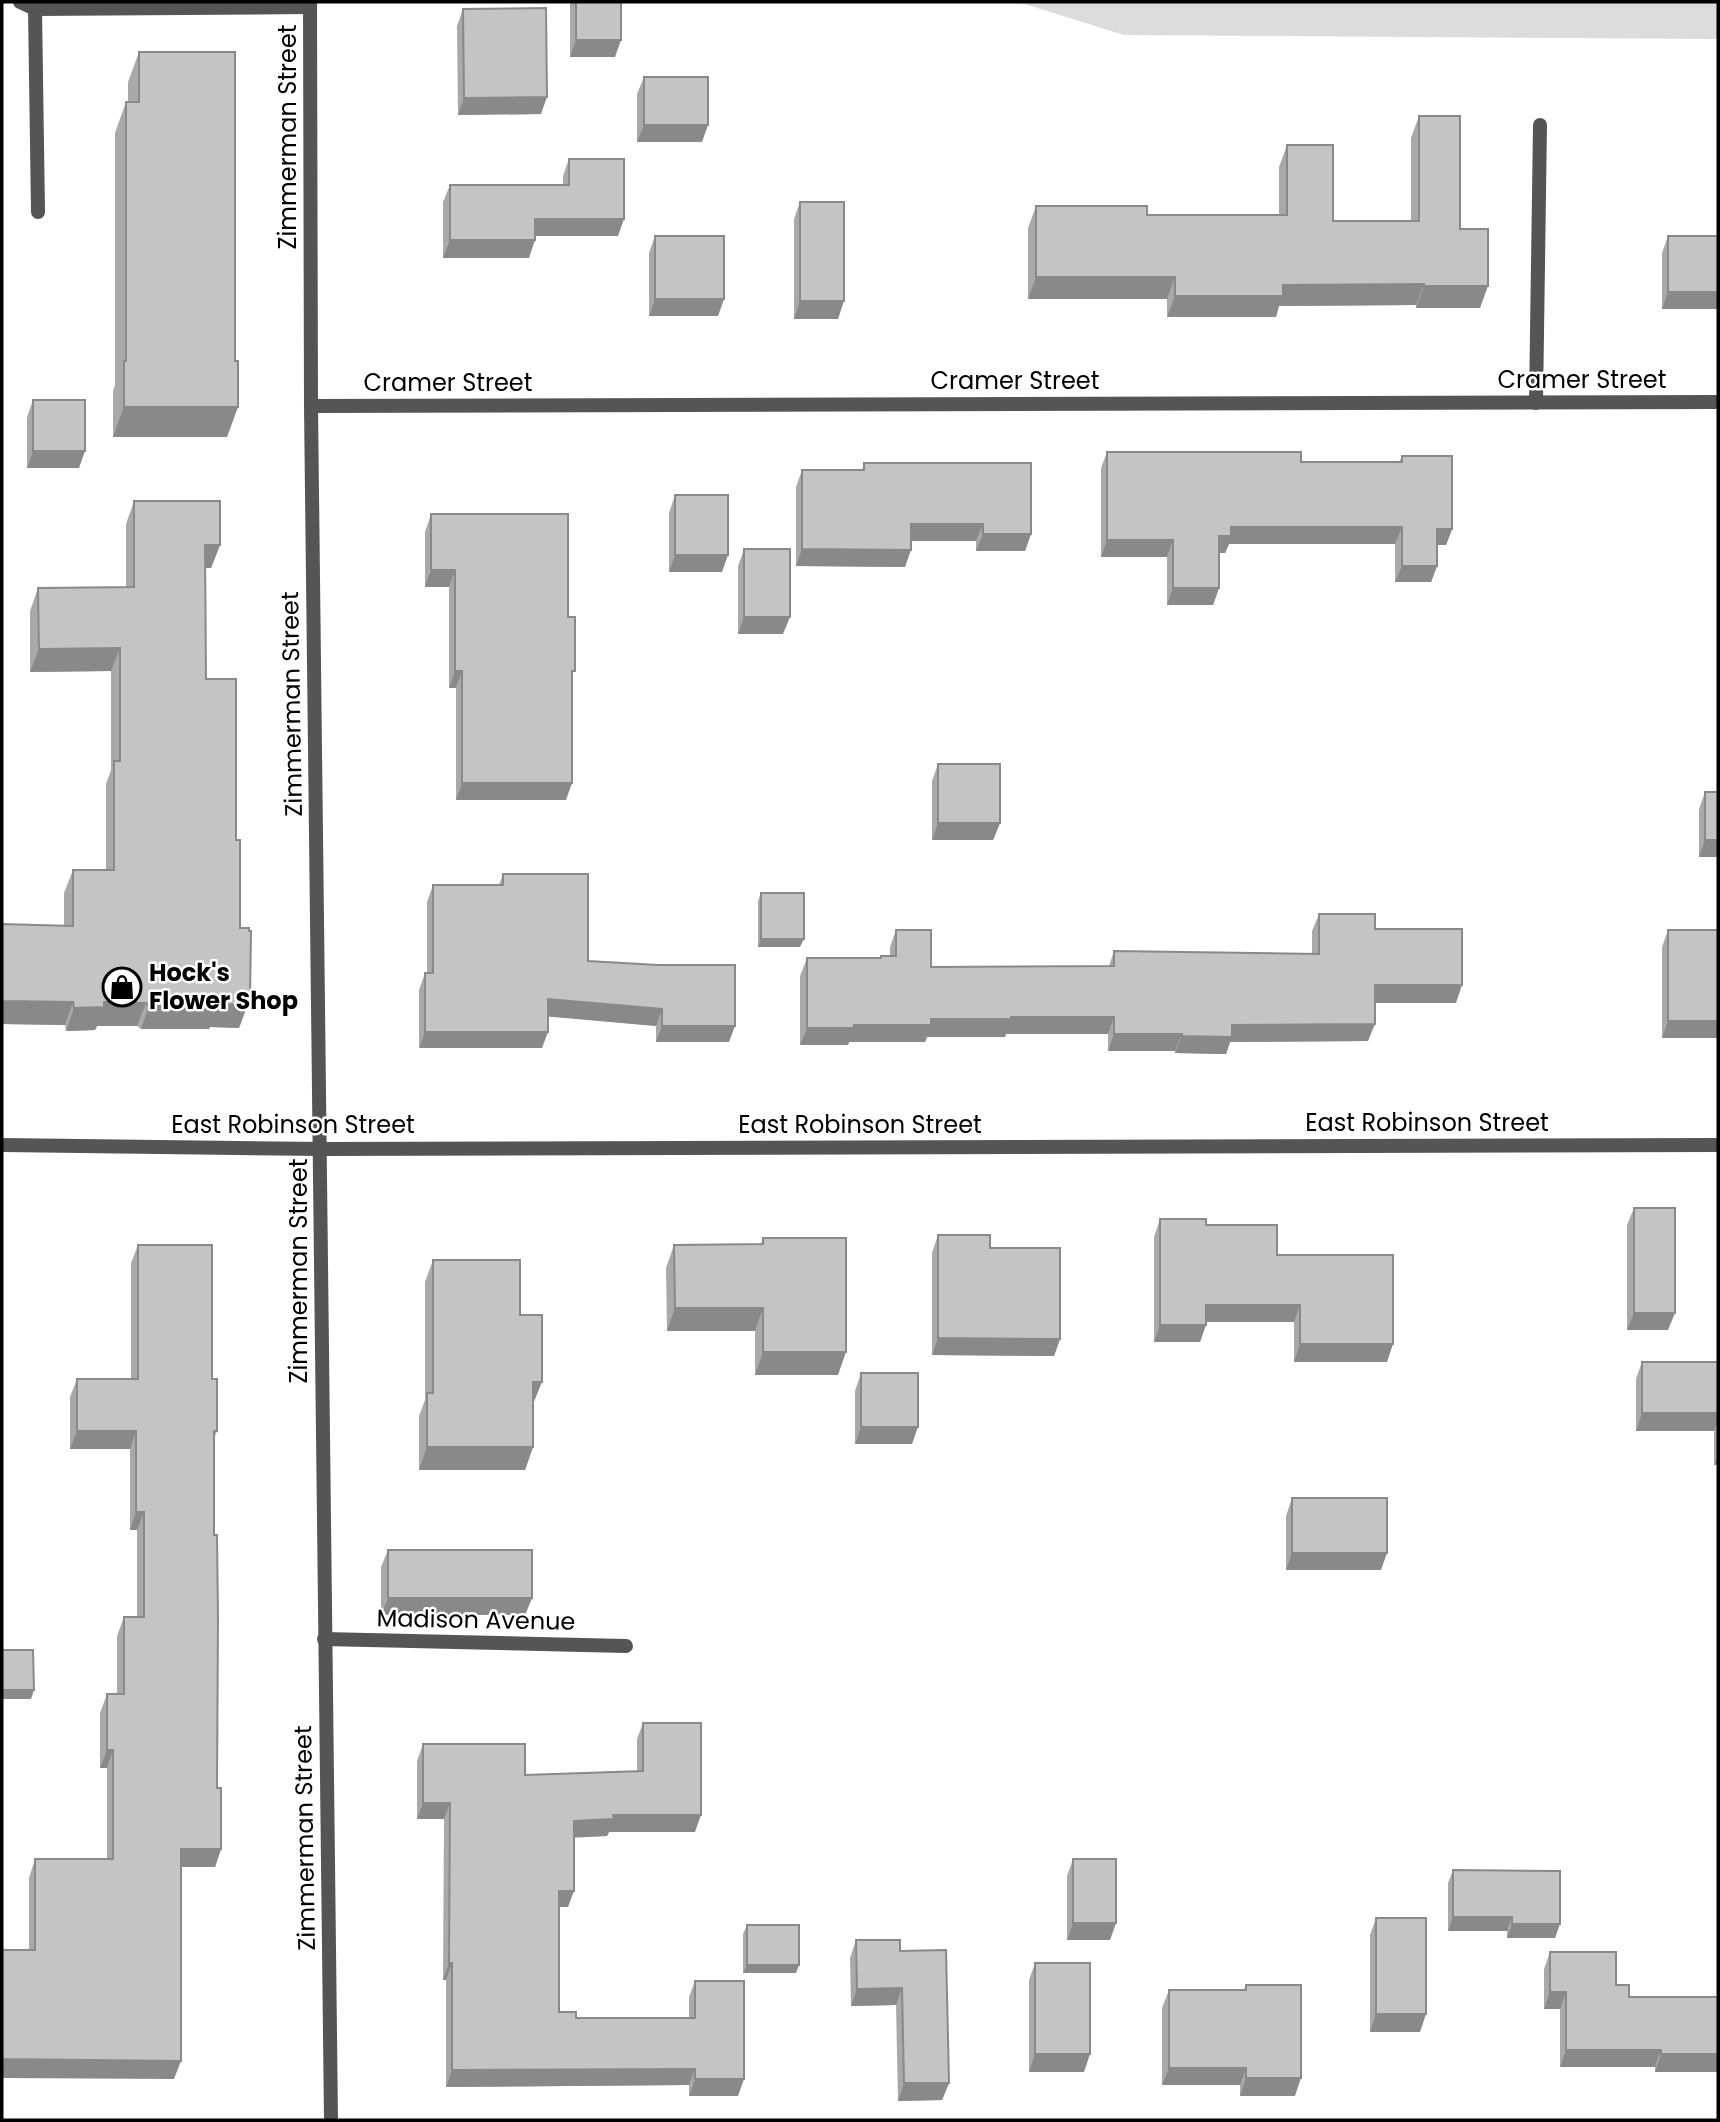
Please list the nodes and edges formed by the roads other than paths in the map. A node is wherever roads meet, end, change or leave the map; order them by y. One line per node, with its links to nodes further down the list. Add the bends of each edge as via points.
1 (20, 2): 3 (street)
2 (310, 4): 3 (street); 8 (street, Zimmerman Street)
3 (35, 9): 5 (street)
4 (1541, 125): 7 (street)
5 (38, 212)
6 (1718, 402): 7 (street, Cramer Street)
7 (1536, 403): 8 (street, Cramer Street)
8 (311, 406): 11 (street, Zimmerman Street)
9 (2, 1145): 11 (street, East Robinson Street)
10 (1718, 1145): 11 (street, East Robinson Street)
11 (321, 1149): 12 (street, Zimmerman Street)
12 (324, 1639): 13 (street, Madison Avenue); 14 (street, Zimmerman Street)
13 (626, 1646)
14 (331, 2120)

